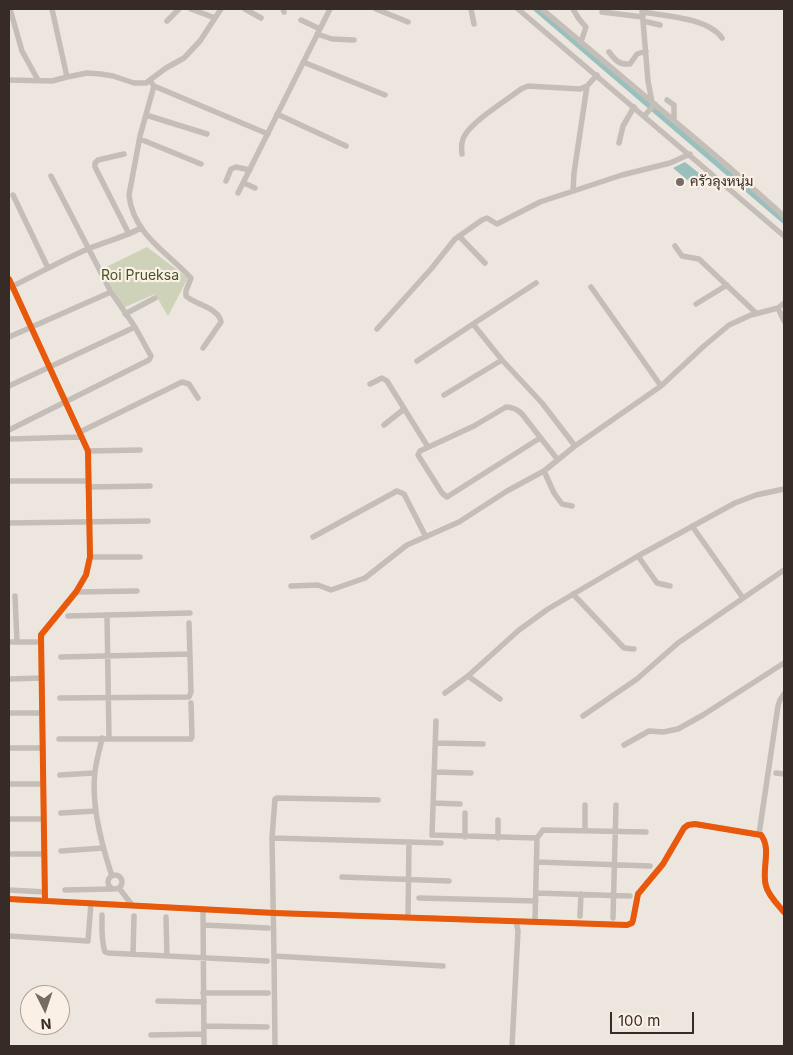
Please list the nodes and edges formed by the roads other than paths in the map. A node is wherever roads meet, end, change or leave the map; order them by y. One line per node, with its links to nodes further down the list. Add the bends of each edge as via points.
1 (10, 9): 32 (street, via 22,50)
2 (52, 9): 30 (street)
3 (180, 9): 18 (street)
4 (191, 9): 15 (street)
5 (221, 9): 15 (street)
6 (245, 9): 16 (street)
7 (330, 9): 22 (street)
8 (376, 9): 19 (street)
9 (471, 9): 20 (street)
10 (518, 9): 29 (street)
11 (542, 9): 25 (street)
12 (573, 9): 25 (street, via 586,27)
13 (602, 12): 14 (street)
14 (643, 15): 21 (street); 23 (street, via 680,18 705,25); 26 (street)
15 (215, 18): 33 (street, via 184,58 166,68)
16 (261, 18)
17 (301, 20): 22 (street)
18 (168, 21)
19 (408, 22)
20 (474, 24)
21 (660, 25)
22 (319, 32): 24 (street, via 332,39); 28 (street)
23 (722, 38)
24 (354, 40)
25 (581, 42): 37 (street)
26 (646, 51): 27 (street, via 637,54 630,64 615,61); 37 (street)
27 (609, 52)
28 (304, 62): 35 (street); 39 (street)
29 (597, 75): 34 (street); 38 (street)
30 (67, 76): 32 (street, via 52,81); 33 (street, via 101,74 139,84)
31 (9, 80): 32 (street)
32 (38, 80)
33 (152, 83): 41 (street); 44 (street)
34 (587, 86): 49 (street, via 577,89 528,86 521,89 466,133 461,144); 57 (street)
35 (385, 95)
36 (667, 100): 42 (street, via 674,105)
37 (653, 104): 40 (street); 42 (street)
38 (634, 107): 40 (street); 46 (street, via 623,126)
39 (277, 114): 44 (street); 47 (street)
40 (646, 114): 50 (street)
41 (146, 115): 43 (street); 45 (street)
42 (674, 120): 60 (street)
43 (207, 134)
44 (268, 134): 52 (street)
45 (140, 139): 51 (street); 61 (street, via 129,195)
46 (619, 143)
47 (346, 146)
48 (124, 154): 62 (street, via 98,160 95,166)
49 (462, 154)
50 (690, 154): 57 (street); 64 (street)
51 (201, 164)
52 (250, 170): 54 (street, via 231,169); 55 (street)
53 (51, 176): 66 (street)
54 (226, 181)
55 (244, 183): 56 (street); 58 (street)
56 (255, 188)
57 (573, 191): 63 (street, via 536,204 497,224 487,218)
58 (238, 193)
59 (13, 195): 68 (street)
60 (784, 216)
61 (139, 226): 62 (street); 87 (street, via 191,278 186,291 188,298 220,318 221,322)
62 (127, 232): 66 (street)
63 (459, 236): 67 (street); 85 (street)
64 (784, 236)
65 (675, 246): 71 (street, via 682,256 699,259)
66 (89, 249): 68 (street); 74 (street)
67 (485, 263)
68 (48, 268): 72 (street)
69 (9, 279): 72 (street)
70 (536, 283): 82 (street)
71 (726, 285): 77 (street); 79 (street)
72 (11, 287): 83 (street)
73 (591, 287): 93 (street)
74 (111, 292): 80 (street); 83 (street)
75 (155, 298): 80 (street)
76 (784, 303): 78 (street)
77 (696, 304)
78 (778, 308): 79 (street); 81 (street)
79 (756, 313): 93 (street, via 729,326)
80 (125, 314): 84 (street)
81 (784, 322)
82 (473, 324): 88 (street); 89 (street)
83 (32, 328): 86 (street); 90 (street)
84 (135, 328): 90 (street); 96 (street, via 151,358)
85 (377, 329)
86 (9, 337)
87 (203, 348)
88 (502, 360): 94 (street); 103 (street, via 542,403)
89 (417, 361)
90 (50, 368): 92 (street); 96 (street)
91 (370, 384): 97 (street, via 384,379)
92 (9, 386)
93 (661, 386): 103 (street)
94 (444, 395)
95 (198, 398): 100 (street, via 190,384 182,382)
96 (66, 401): 99 (street); 100 (street)
97 (404, 409): 98 (street); 104 (street)
98 (384, 425)
99 (9, 430)
100 (81, 434): 102 (street); 106 (street)
101 (540, 438): 104 (street, via 518,410 506,408); 104 (street, via 446,497 418,455); 107 (street)
102 (9, 439)
103 (575, 446): 107 (street)
104 (428, 447)
105 (140, 450): 106 (street)
106 (88, 451): 110 (street)
107 (558, 460): 108 (street)
108 (544, 471): 113 (street, via 562,504); 119 (street, via 459,522)
109 (9, 481): 110 (street)
110 (88, 484): 111 (street); 115 (street)
111 (150, 486)
112 (784, 489): 117 (street, via 746,498)
113 (572, 506)
114 (148, 521): 115 (street)
115 (89, 522): 116 (street); 122 (street)
116 (9, 523)
117 (692, 526): 121 (street); 130 (street)
118 (313, 537): 119 (street, via 397,491 404,494)
119 (426, 537): 124 (street, via 407,545 365,578 347,586 331,590 318,585)
120 (140, 556): 122 (street)
121 (638, 556): 125 (street, via 657,583); 128 (street)
122 (90, 558): 127 (street, via 86,575)
123 (784, 570): 130 (street)
124 (291, 586)
125 (670, 586)
126 (137, 591): 127 (street)
127 (76, 592): 137 (street, via 41,634)
128 (573, 594): 138 (street, via 624,648); 143 (street, via 534,619)
129 (15, 596): 136 (street)
130 (744, 598): 154 (street, via 678,643 637,679)
131 (190, 614): 132 (street)
132 (107, 615): 133 (street); 140 (street)
133 (68, 616)
134 (189, 623): 139 (street)
135 (9, 642): 136 (street)
136 (17, 642): 137 (street)
137 (41, 642): 144 (street)
138 (634, 649)
139 (190, 654): 140 (street); 148 (street, via 189,697)
140 (108, 656): 141 (street); 148 (street)
141 (61, 657)
142 (784, 662): 160 (street, via 678,729 649,731)
143 (468, 676): 146 (street); 150 (street)
144 (42, 678): 145 (street); 153 (street)
145 (9, 679)
146 (445, 693)
147 (784, 694): 185 (street, via 778,706)
148 (108, 697): 149 (street); 156 (street)
149 (60, 698)
150 (500, 699)
151 (191, 703): 156 (street, via 190,739)
152 (9, 713): 153 (street)
153 (42, 713): 162 (street)
154 (583, 716)
155 (436, 721): 158 (street)
156 (105, 738): 157 (street); 165 (street)
157 (59, 739)
158 (436, 743): 159 (street); 163 (street)
159 (483, 744)
160 (624, 745)
161 (9, 748): 162 (street)
162 (43, 748): 170 (street)
163 (435, 772): 166 (street); 172 (street)
164 (776, 773): 167 (street)
165 (94, 774): 168 (street); 176 (street)
166 (471, 774)
167 (784, 774)
168 (60, 775)
169 (9, 784): 170 (street)
170 (43, 784): 180 (street)
171 (378, 800): 187 (street, via 277,798 274,801)
172 (434, 803): 173 (street); 186 (street, via 432,835)
173 (460, 804)
174 (585, 805): 182 (street)
175 (616, 805): 183 (street)
176 (96, 812): 177 (street); 192 (street)
177 (61, 813)
178 (465, 813): 186 (street)
179 (9, 819): 180 (street)
180 (44, 819): 195 (street)
181 (498, 820): 188 (street)
182 (585, 830): 183 (street); 189 (street, via 543,830)
183 (615, 831): 184 (street); 197 (street)
184 (646, 832)
185 (759, 834): 218 (street, via 765,842 766,888); 227 (street, via 688,825 638,894 633,920 628,925)
186 (465, 837): 188 (street)
187 (272, 838): 190 (street); 219 (street)
188 (498, 838): 189 (street)
189 (537, 838): 196 (street)
190 (409, 842): 191 (street); 201 (street)
191 (441, 843)
192 (103, 848): 193 (street); 199 (street)
193 (61, 851)
194 (9, 854): 195 (street)
195 (44, 854): 206 (street)
196 (537, 862): 197 (street); 207 (street)
197 (614, 864): 198 (street); 209 (street)
198 (650, 866)
199 (112, 876): 203 (street, via 109,886); 203 (street, via 122,879 122,884)
200 (342, 877): 201 (street)
201 (408, 880): 202 (street); 224 (street)
202 (449, 881)
203 (116, 888): 205 (street); 216 (street)
204 (9, 890): 206 (street)
205 (65, 890)
206 (45, 892): 213 (street)
207 (536, 893): 208 (street); 214 (street)
208 (581, 894): 209 (street); 222 (street)
209 (613, 895): 210 (street); 225 (street)
210 (630, 896)
211 (419, 898): 214 (street)
212 (9, 899): 213 (street)
213 (45, 900): 215 (street)
214 (536, 901): 227 (street)
215 (91, 902): 216 (street); 230 (street, via 88,941)
216 (132, 905): 217 (street)
217 (203, 909): 219 (street); 228 (street)
218 (784, 912)
219 (274, 913): 224 (street); 233 (street)
220 (102, 916): 231 (street, via 105,952)
221 (134, 916): 231 (street)
222 (580, 916)
223 (166, 917): 232 (street)
224 (408, 918): 226 (street)
225 (613, 918)
226 (516, 921): 227 (street); 247 (street)
227 (535, 921)
228 (203, 925): 229 (street); 234 (street)
229 (268, 928)
230 (9, 936)
231 (133, 954): 232 (street)
232 (167, 956): 234 (street)
233 (274, 956): 236 (street); 246 (street)
234 (203, 958): 235 (street); 237 (street)
235 (267, 961)
236 (443, 966)
237 (203, 992): 238 (street); 240 (street)
238 (268, 993)
239 (158, 1000): 240 (street)
240 (204, 1002): 241 (street)
241 (204, 1026): 242 (street); 243 (street)
242 (267, 1026)
243 (204, 1034): 244 (street); 245 (street)
244 (151, 1035)
245 (204, 1046)
246 (275, 1046)
247 (512, 1046)

